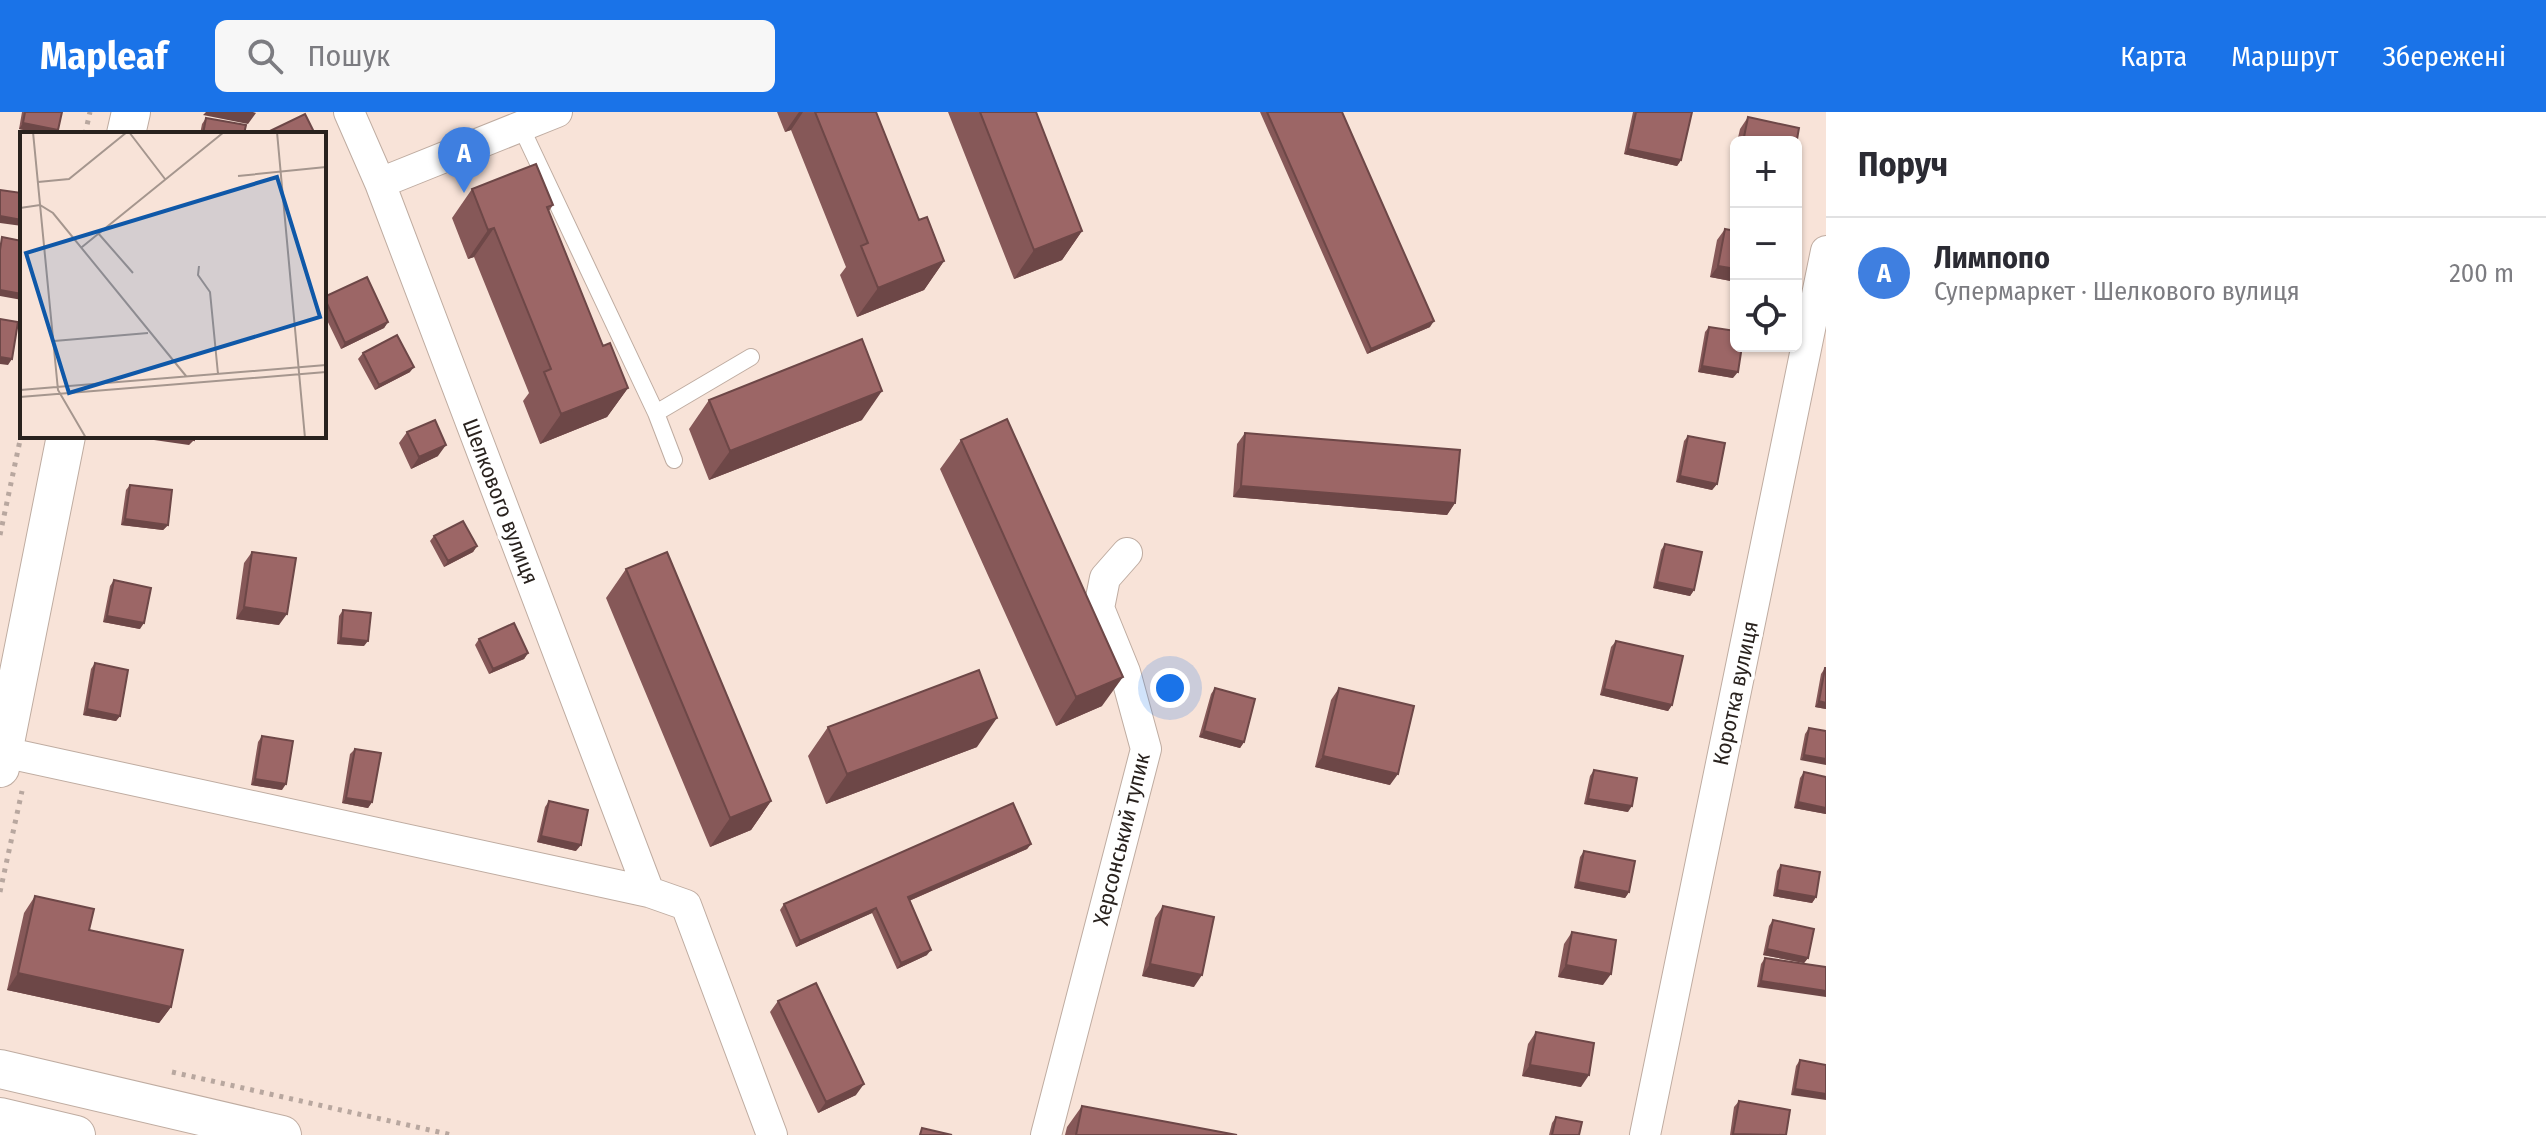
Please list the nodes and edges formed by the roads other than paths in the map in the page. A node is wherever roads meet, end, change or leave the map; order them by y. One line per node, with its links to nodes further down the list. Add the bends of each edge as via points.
1 (131, 112): 5 (street)
2 (349, 112): 6 (street, Шелкового вулиця)
3 (557, 112): 4 (street)
4 (521, 127): 6 (street); 9 (lane)
5 (126, 132)
6 (380, 183): 14 (street, Шелкового вулиця)
7 (1826, 251): 21 (street, Коротка вулиця)
8 (751, 357): 9 (lane)
9 (656, 413): 11 (lane)
10 (66, 438): 13 (street)
11 (674, 460)
12 (1127, 553): 20 (street, Херсонський тупик, via 1105,578 1099,608 1125,672 1146,749)
13 (11, 759): 14 (street)
14 (649, 892): 19 (street, via 686,905)
15 (0, 1069): 18 (street)
16 (0, 1117): 17 (street)
17 (76, 1135)
18 (282, 1135)
19 (772, 1135)
20 (1046, 1135)
21 (1645, 1135)

